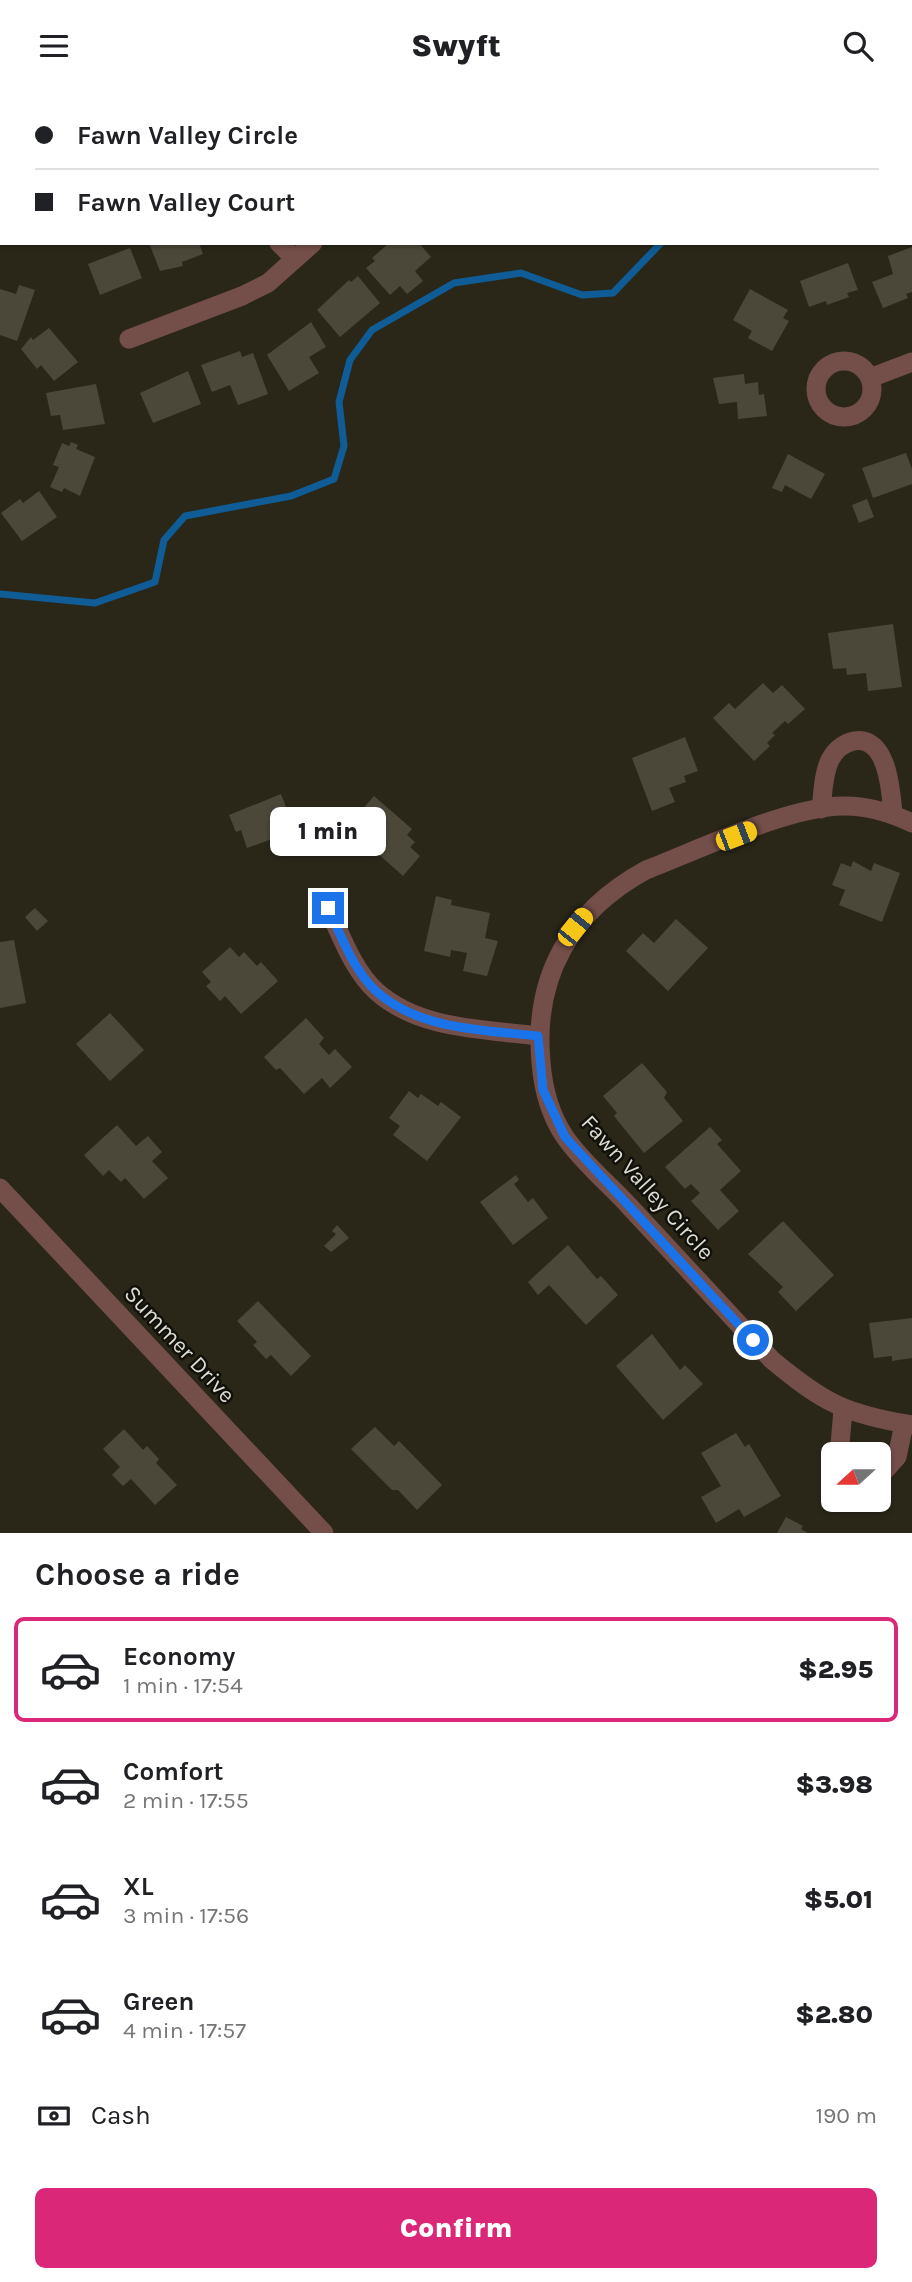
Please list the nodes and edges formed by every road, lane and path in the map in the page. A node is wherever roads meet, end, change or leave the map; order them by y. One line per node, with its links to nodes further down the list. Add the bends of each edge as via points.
1 (281, 245): 3 (street)
2 (311, 245): 3 (street)
3 (295, 259): 4 (street, via 242,296)
4 (129, 339)
5 (912, 362): 6 (street)
6 (870, 378)
7 (821, 809): 8 (street, Fawn Valley Circle, via 845,806); 8 (street, via 830,760 844,743 861,740 874,746 882,760 891,785); 11 (street, Fawn Valley Circle, via 803,811 646,870 607,893 575,927 550,972)
8 (893, 814): 9 (street, Fawn Valley Circle)
9 (912, 823)
10 (328, 908): 11 (street, via 356,965 375,990 399,1008 442,1024)
11 (538, 1036): 13 (street, Fawn Valley Circle, via 543,1090 565,1137 772,1360 811,1392)
12 (0, 1188): 17 (street, Summer Drive)
13 (843, 1409): 14 (street, Fawn Valley Circle); 15 (street)
14 (908, 1425): 16 (street, Fawn Valley Circle)
15 (842, 1442)
16 (891, 1464)
17 (324, 1533)

